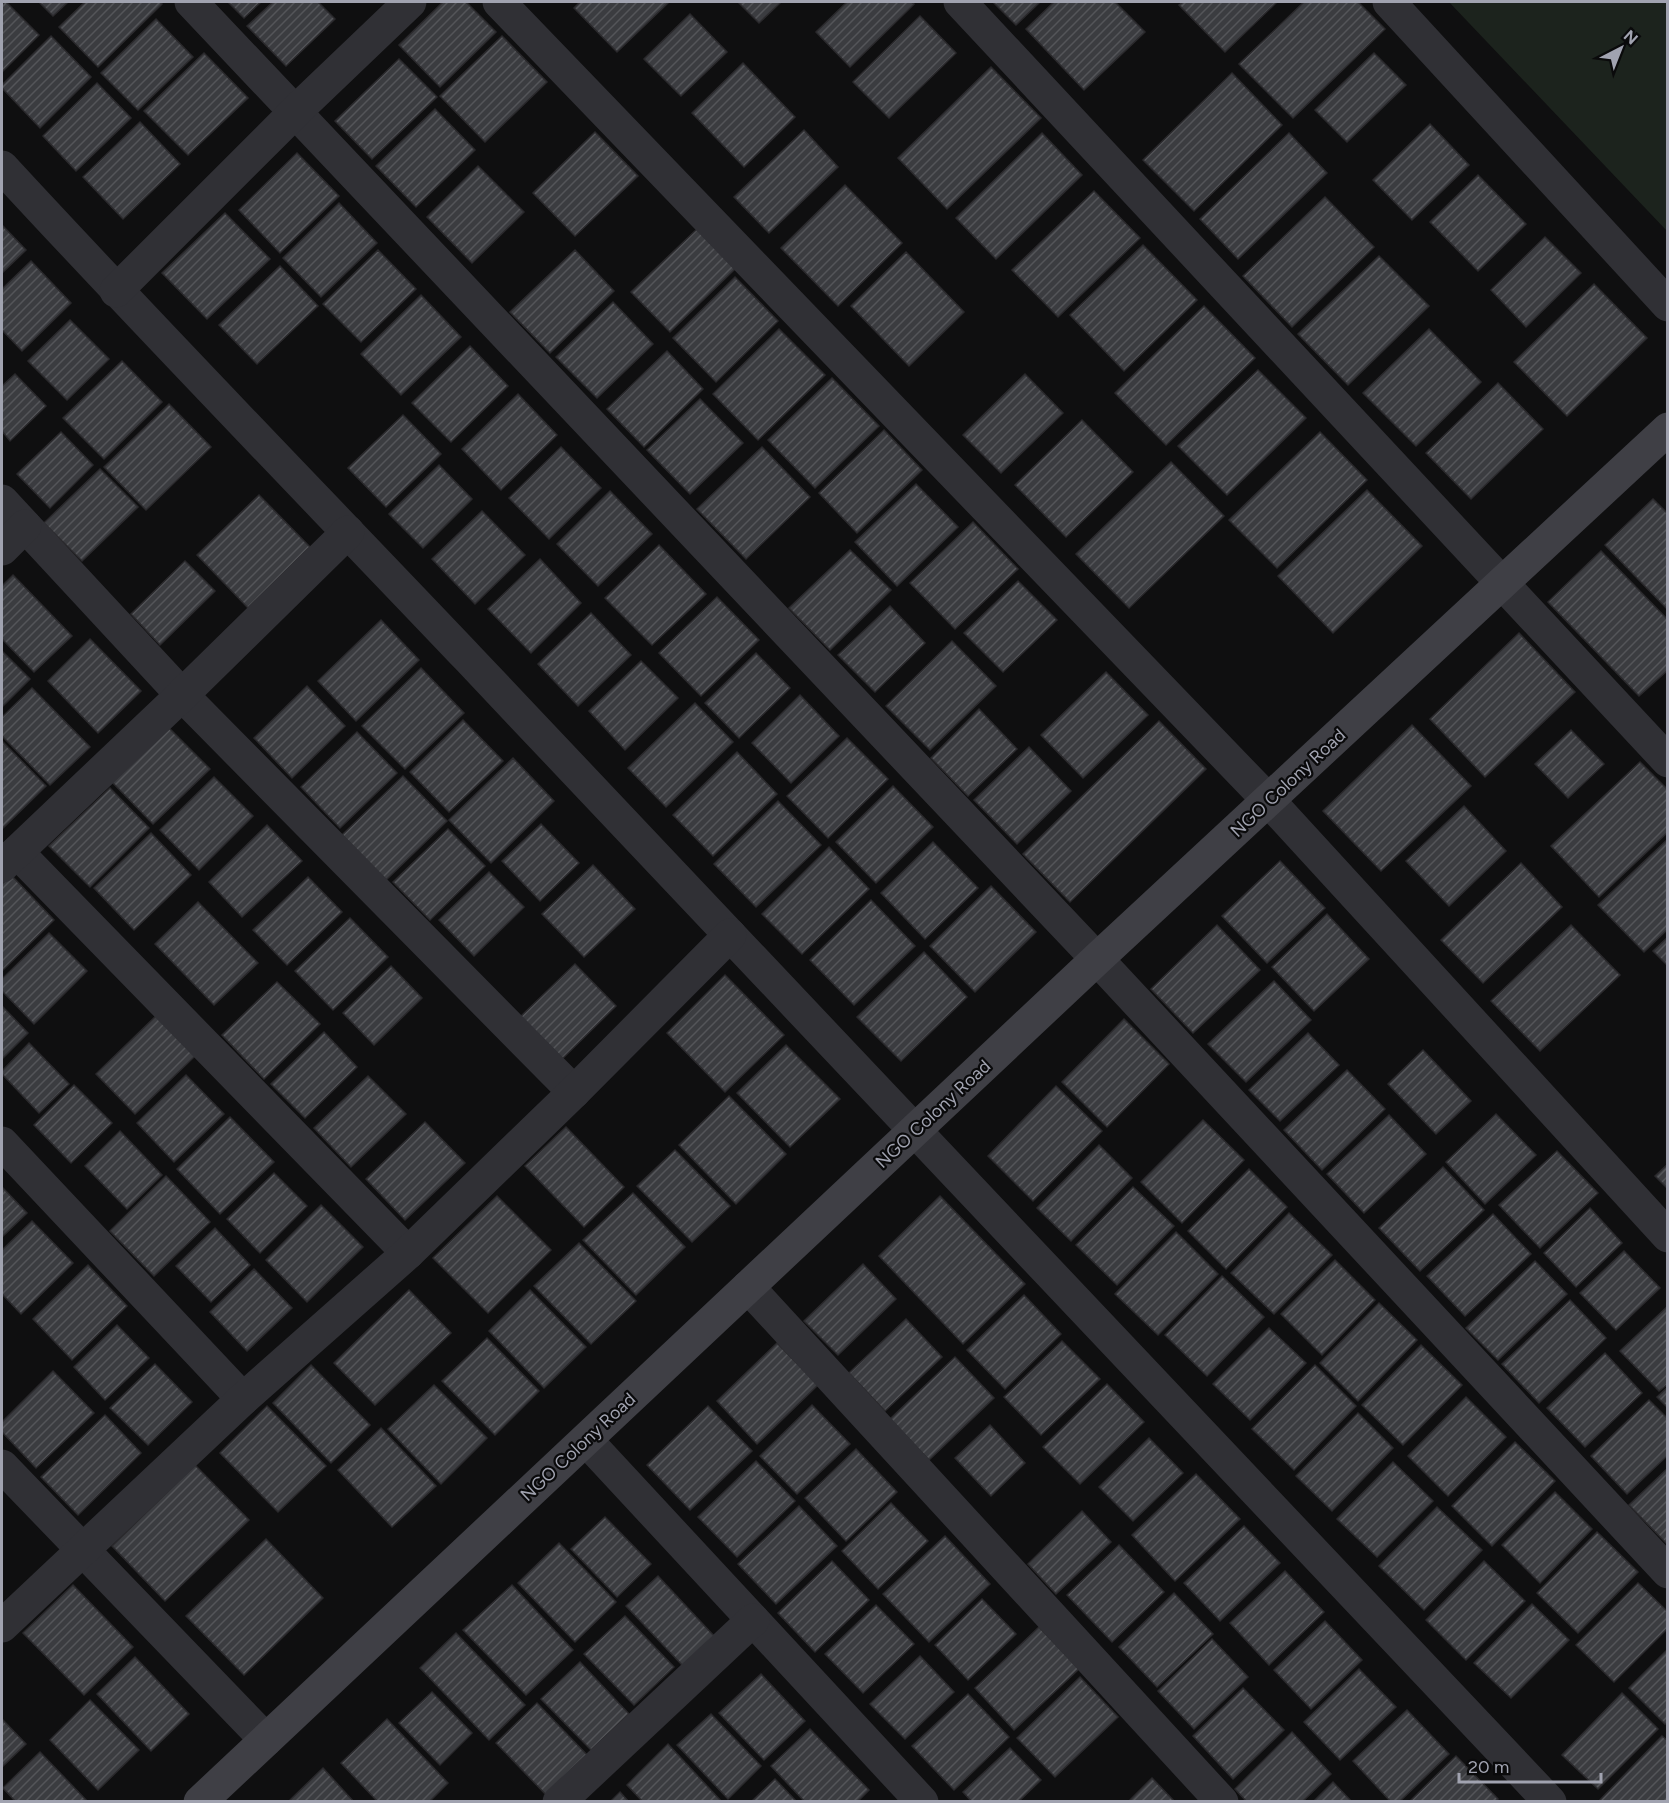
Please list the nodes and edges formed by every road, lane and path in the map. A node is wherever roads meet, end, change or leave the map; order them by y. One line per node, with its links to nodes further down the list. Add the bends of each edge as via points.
1 (191, 2): 6 (street)
2 (410, 2): 6 (street)
3 (499, 2): 18 (street)
4 (960, 2): 15 (street)
5 (1389, 2): 9 (street)
6 (296, 111): 8 (street); 21 (street)
7 (2, 167): 8 (street)
8 (116, 291): 13 (street)
9 (1668, 305)
10 (1668, 429): 15 (street, NGO Colony Road)
11 (2, 501): 12 (street)
12 (25, 526): 14 (street); 16 (street)
13 (348, 532): 16 (street); 20 (street)
14 (2, 549)
15 (1503, 584): 17 (street); 18 (street, NGO Colony Road)
16 (182, 695): 19 (street); 22 (street)
17 (1668, 761)
18 (1269, 801): 21 (street, NGO Colony Road); 25 (street)
19 (9, 859): 26 (street)
20 (730, 935): 22 (street); 23 (street)
21 (1097, 959): 23 (street, NGO Colony Road); 32 (street)
22 (574, 1092): 26 (street)
23 (916, 1130): 27 (street, NGO Colony Road); 40 (street)
24 (2, 1143): 28 (street)
25 (1668, 1236)
26 (408, 1253): 28 (street)
27 (748, 1287): 29 (street, NGO Colony Road); 39 (street)
28 (243, 1399): 31 (street)
29 (586, 1440): 33 (street); 35 (street, NGO Colony Road)
30 (2, 1466): 31 (street)
31 (82, 1549): 34 (street); 35 (street)
32 (1668, 1572)
33 (753, 1620): 36 (street); 38 (street)
34 (2, 1626)
35 (266, 1740): 37 (street, NGO Colony Road)
36 (917, 1800)
37 (200, 1802)
38 (559, 1802)
39 (1222, 1802)
40 (1550, 1802)

